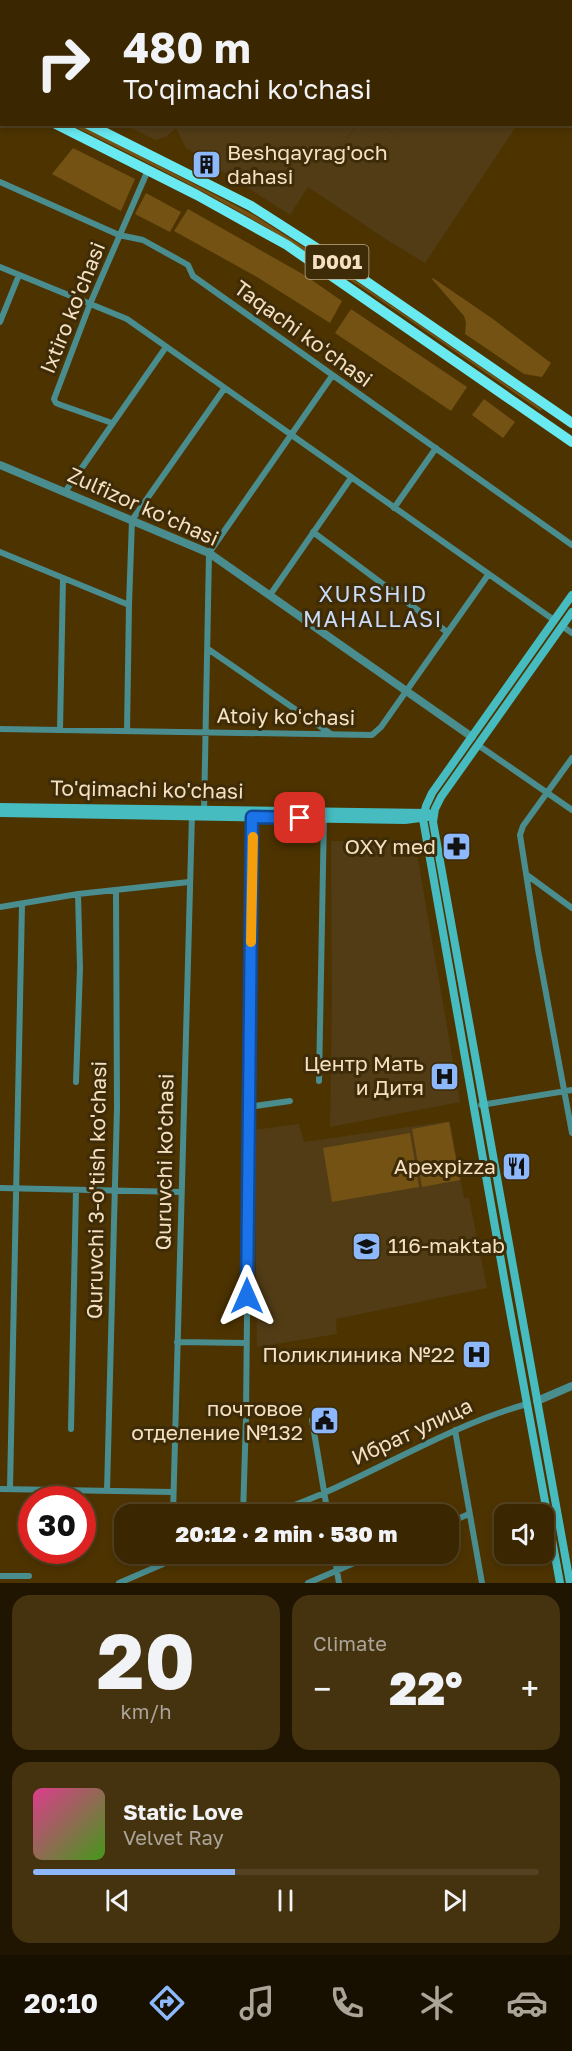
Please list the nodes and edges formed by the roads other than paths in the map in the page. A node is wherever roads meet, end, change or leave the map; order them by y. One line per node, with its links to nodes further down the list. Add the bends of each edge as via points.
1 (60, 126): 3 (highway, D001)
2 (92, 126): 13 (highway, D001, via 251,206)
3 (148, 170): 5 (street, Ixtiro ko'chasi); 16 (highway, D001, via 287,245)
4 (0, 182): 5 (street, Taqachi koʻchasi)
5 (119, 235): 8 (street, Ixtiro ko'chasi); 11 (street, Taqachi koʻchasi, via 143,240 188,265 193,276)
6 (0, 267): 7 (street)
7 (19, 275): 8 (street); 9 (street)
8 (90, 304): 10 (street, via 127,319); 14 (street, Ixtiro ko'chasi, via 54,399)
9 (0, 322)
10 (166, 347): 12 (street); 14 (street)
11 (332, 376): 17 (street); 19 (street, Taqachi koʻchasi)
12 (224, 389): 17 (street); 24 (street)
13 (559, 413): 15 (highway, D001); 16 (highway)
14 (112, 423): 22 (street)
15 (572, 423)
16 (550, 426): 18 (highway, D001)
17 (291, 435): 21 (street); 28 (street)
18 (572, 441)
19 (436, 448): 23 (street); 26 (street, Taqachi koʻchasi)
20 (0, 465): 22 (street, Zulfizor ko'chasi)
21 (351, 478): 23 (street); 25 (street)
22 (65, 492): 24 (street, Zulfizor ko'chasi)
23 (394, 508): 29 (street)
24 (132, 520): 28 (street, Zulfizor ko'chasi); 33 (street)
25 (313, 532): 31 (street); 37 (street)
26 (572, 544)
27 (0, 552): 30 (street)
28 (209, 553): 31 (street, Zulfizor ko'chasi); 39 (street)
29 (488, 575): 35 (street); 37 (street, Atoiy koʻchasi)
30 (63, 579): 33 (street); 42 (street)
31 (270, 595): 40 (street, Zulfizor ko'chasi)
32 (572, 595): 35 (main road)
33 (129, 605): 43 (street)
34 (572, 612): 36 (main road)
35 (554, 621): 46 (main road)
36 (562, 626): 38 (street); 47 (main road)
37 (447, 632): 40 (street, Atoiy koʻchasi)
38 (572, 633)
39 (208, 650): 44 (street); 45 (street)
40 (406, 691): 45 (street, Atoiy koʻchasi, via 376,733); 46 (street, Zulfizor ko'chasi)
41 (0, 729): 42 (street, Atoiy koʻchasi)
42 (60, 730): 43 (street, Atoiy koʻchasi)
43 (127, 731): 44 (street, Atoiy koʻchasi)
44 (206, 732): 45 (street, Atoiy koʻchasi); 53 (street)
45 (332, 735)
46 (472, 737): 56 (main road, via 432,793)
47 (478, 744): 49 (street); 57 (main road, via 441,797)
48 (572, 758): 49 (street)
49 (547, 792): 51 (street); 59 (street, via 520,830)
50 (0, 807): 52 (main road, To'qimachi ko'chasi)
51 (572, 810)
52 (192, 812): 53 (main road, To'qimachi ko'chasi); 54 (main road, To'qimachi ko'chasi); 60 (street, Quruvchi ko'chasi)
53 (204, 812): 55 (main road, To'qimachi ko'chasi); 58 (main road, To'qimachi ko'chasi)
54 (0, 813)
55 (324, 815): 56 (main road, To'qimachi ko'chasi); 58 (main road, To'qimachi ko'chasi); 66 (street)
56 (424, 815): 57 (main road, To'qimachi ko'chasi); 73 (main road)
57 (434, 815): 71 (main road)
58 (252, 817): 72 (street)
59 (527, 874): 65 (street); 69 (street)
60 (189, 882): 61 (street); 79 (street, Quruvchi ko'chasi)
61 (117, 890): 62 (street); 78 (street, Quruvchi 3-o'tish ko'chasi)
62 (78, 894): 63 (street); 67 (street)
63 (22, 904): 64 (street); 76 (street)
64 (0, 907)
65 (572, 908)
66 (319, 1081)
67 (76, 1082)
68 (572, 1090): 69 (street)
69 (564, 1092): 71 (street); 74 (street)
70 (290, 1101): 72 (street)
71 (484, 1105): 73 (street); 83 (main road)
72 (248, 1107): 81 (street)
73 (474, 1107): 84 (main road)
74 (572, 1133)
75 (0, 1188): 76 (street)
76 (16, 1188): 77 (street); 89 (street)
77 (76, 1190): 78 (street); 86 (street)
78 (114, 1191): 79 (street); 90 (street, Quruvchi 3-o'tish ko'chasi)
79 (181, 1192): 80 (street, Quruvchi ko'chasi)
80 (177, 1342): 81 (street); 91 (street, Quruvchi ko'chasi)
81 (246, 1343): 94 (street)
82 (572, 1386): 83 (street, Ибрат улица)
83 (537, 1401): 84 (main road, Ибрат улица); 110 (main road)
84 (527, 1404): 87 (street, Ибрат улица); 109 (main road)
85 (312, 1420): 92 (street)
86 (71, 1429)
87 (454, 1430): 92 (street, Ибрат улица); 97 (street)
88 (0, 1489): 89 (street)
89 (10, 1489): 90 (street)
90 (107, 1491): 91 (street)
91 (173, 1492): 93 (street, Quruvchi ko'chasi)
92 (324, 1492): 95 (street, Ибрат улица); 96 (street)
93 (173, 1504)
94 (243, 1504)
95 (295, 1504)
96 (326, 1504)
97 (469, 1514): 98 (street); 108 (street)
98 (459, 1518)
99 (163, 1564): 105 (street)
100 (336, 1564): 102 (street)
101 (351, 1564): 102 (street)
102 (337, 1570): 106 (street); 107 (street)
103 (0, 1576): 104 (street)
104 (29, 1576)
105 (119, 1583)
106 (308, 1583)
107 (339, 1583)
108 (482, 1583)
109 (560, 1583)
110 (570, 1583)

